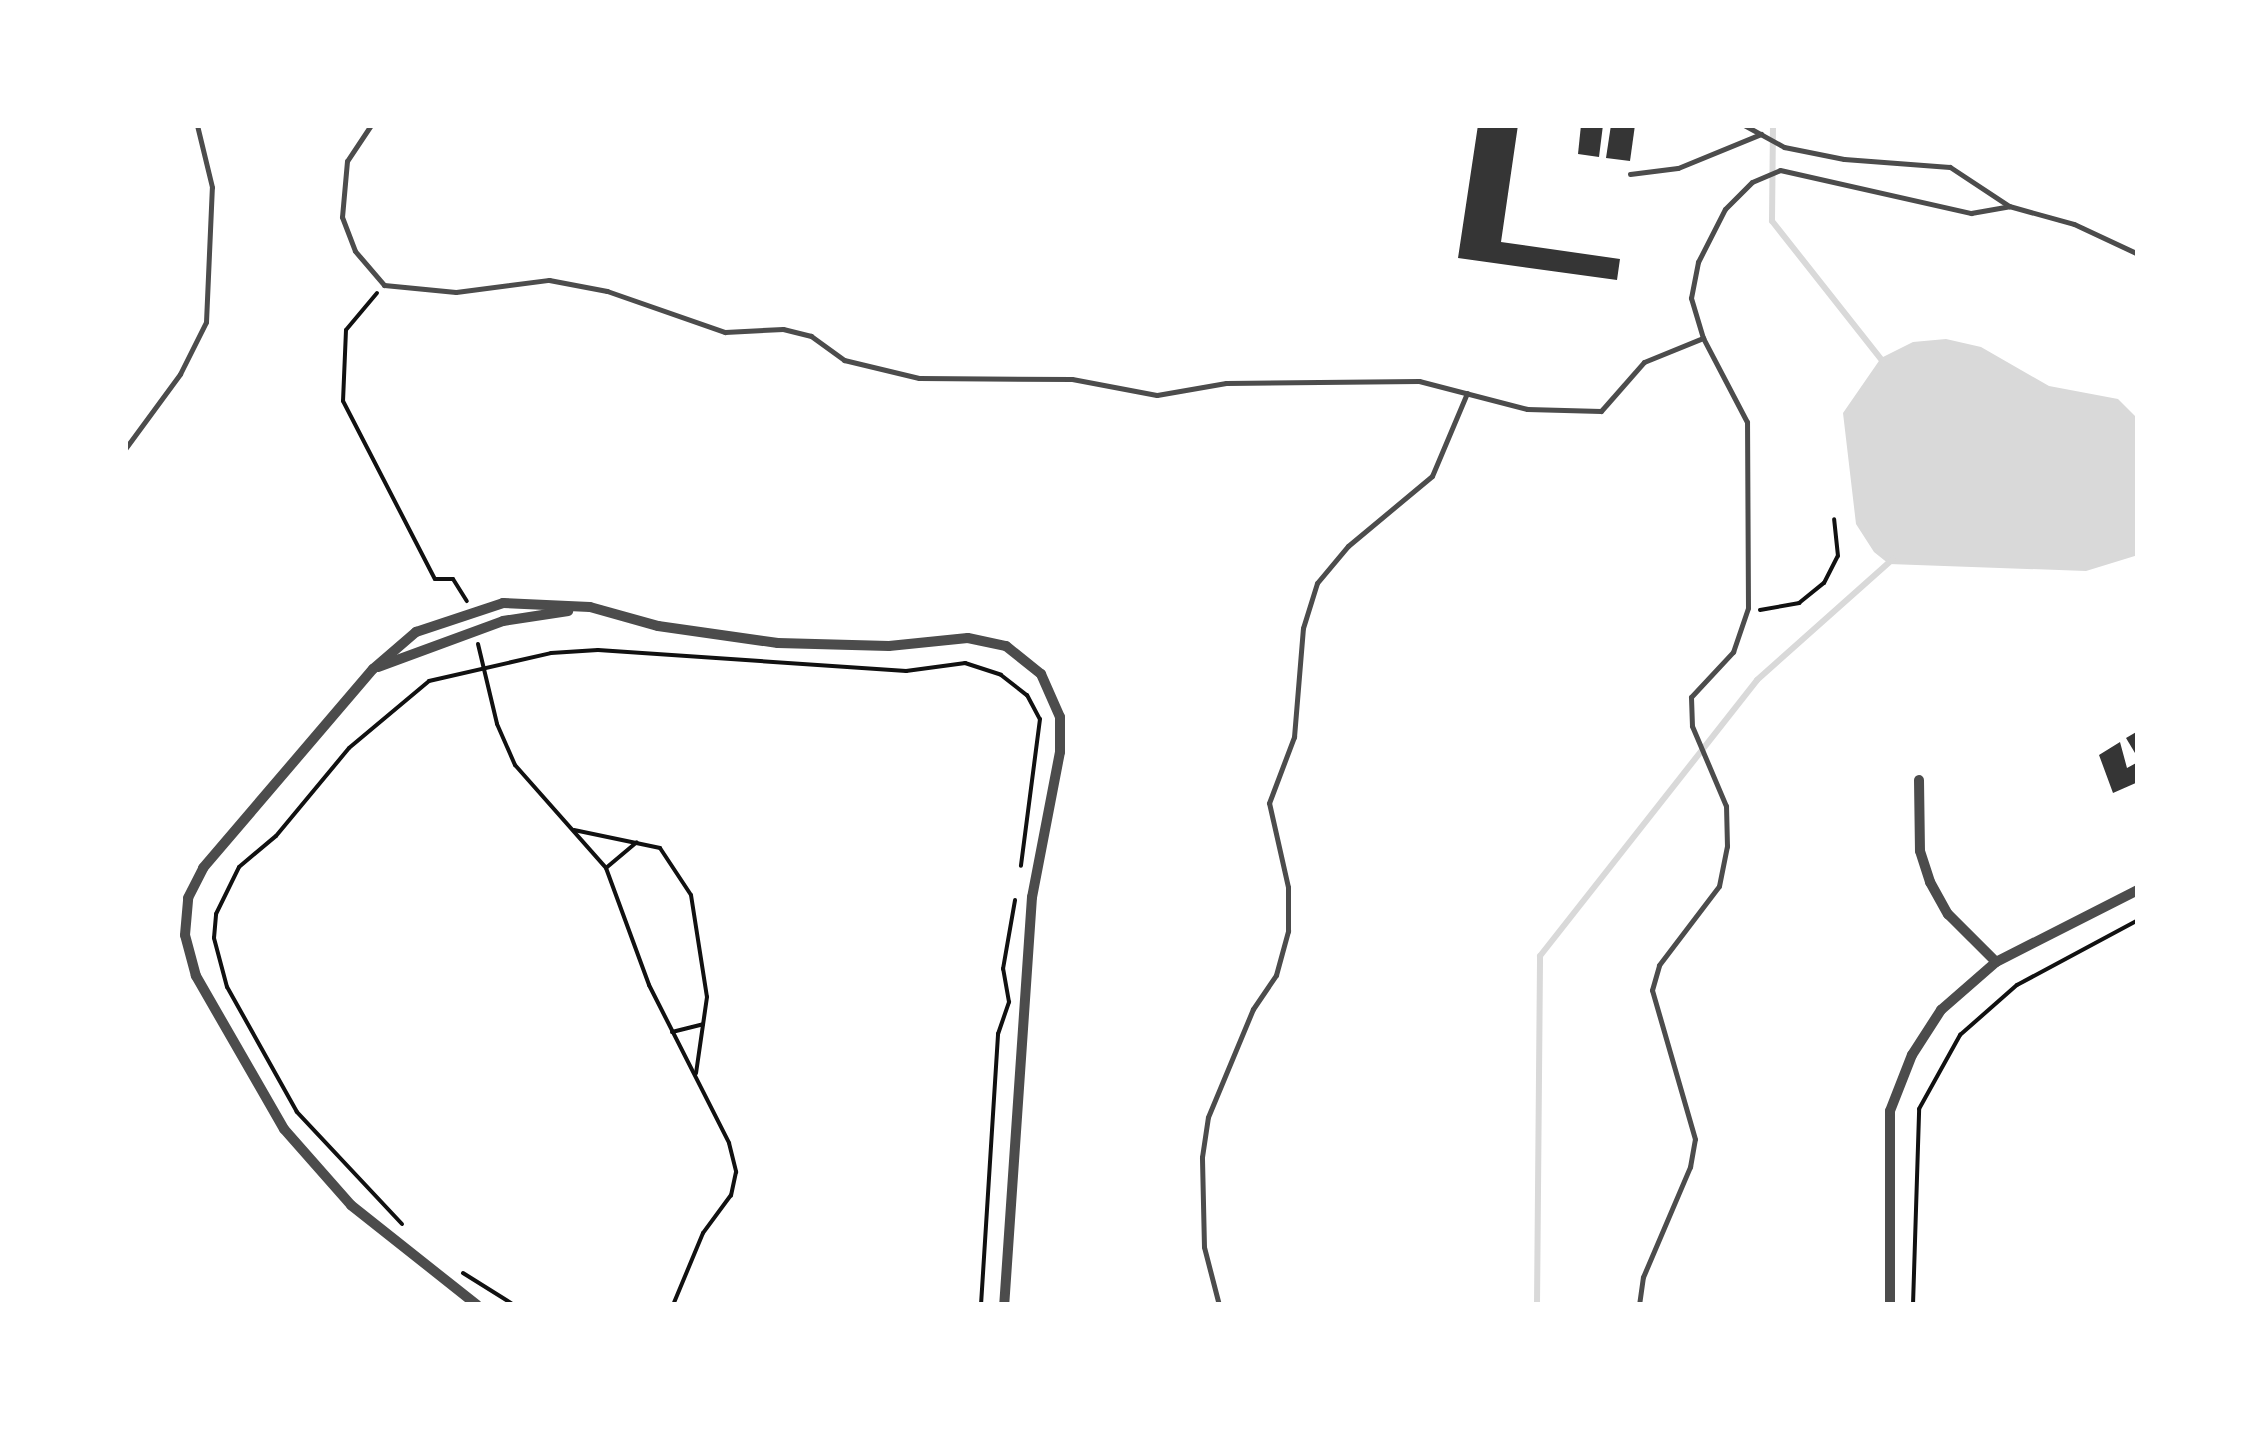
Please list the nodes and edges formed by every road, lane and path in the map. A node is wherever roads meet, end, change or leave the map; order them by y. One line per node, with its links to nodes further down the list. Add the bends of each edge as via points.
1 (197, 125): 11 (lane, via 212,187 214,261 206,322 180,374)
2 (371, 125): 8 (lane, via 347,161 342,217 355,251)
3 (1744, 125): 4 (lane)
4 (1761, 134): 5 (lane, via 1678,168); 6 (lane, via 1784,147 1844,160 1910,159 1950,167)
5 (1630, 174)
6 (2009, 206): 7 (lane, via 2074,224); 9 (lane, via 1971,212 1831,179 1772,173 1752,182 1725,209 1698,262 1691,298)
7 (2138, 254)
8 (384, 285): 10 (lane, via 456,292 549,280 607,291 724,332 784,328 811,336 844,360 919,378 1072,379 1133,395 1226,383 1419,382); 15 (path, via 346,330 343,402 436,578 453,579)
9 (1703, 338): 10 (lane, via 1644,362 1601,411 1526,409); 14 (lane, via 1747,422)
10 (1467, 393): 36 (lane, via 1432,476 1338,558 1318,583 1303,628 1294,736 1269,803 1288,887 1288,931 1276,975 1254,1009 1208,1117 1202,1157 1204,1247)
11 (125, 449)
12 (1834, 519): 14 (path, via 1838,556 1824,583 1799,603 1770,612)
13 (590, 608): 15 (street, via 504,603); 16 (street); 35 (street, via 658,626 778,643 890,646 968,638 1006,646 1040,674 1060,717 1060,752 1032,897)
14 (1748, 608): 37 (lane, via 1733,652 1691,697 1692,726 1726,806 1727,846 1719,886 1659,966 1652,990 1695,1139 1690,1167 1642,1277)
15 (468, 611): 17 (street, via 416,632)
16 (475, 631): 17 (street); 18 (path)
17 (373, 668): 31 (street, via 203,868 188,898 185,935 204,992 284,1128 351,1205)
18 (485, 670): 20 (path, via 515,765); 29 (path, via 428,681 382,716 276,836 239,867 216,914 216,957 227,988 297,1112); 34 (path, via 551,653 598,650 906,672 965,663 1026,695 1040,719 1039,751 1003,969 1009,1002 998,1034)
19 (1919, 780): 25 (street, via 1920,851 1930,882 1948,914)
20 (571, 828): 21 (path); 22 (path)
21 (640, 840): 22 (path); 26 (path, via 660,848 691,896 706,960)
22 (606, 868): 27 (path)
23 (2138, 890): 25 (street)
24 (2138, 920): 39 (path, via 2017,984 1960,1035 1919,1109)
25 (1996, 962): 38 (street, via 1941,1010 1912,1055 1890,1111)
26 (703, 1024): 27 (path); 28 (path)
27 (672, 1032): 28 (path)
28 (696, 1073): 33 (path, via 736,1172 731,1195 703,1233)
29 (405, 1229)
30 (450, 1266): 32 (path)
31 (477, 1305)
32 (514, 1305)
33 (674, 1305)
34 (982, 1305)
35 (1004, 1305)
36 (1219, 1305)
37 (1639, 1305)
38 (1890, 1305)
39 (1912, 1305)

